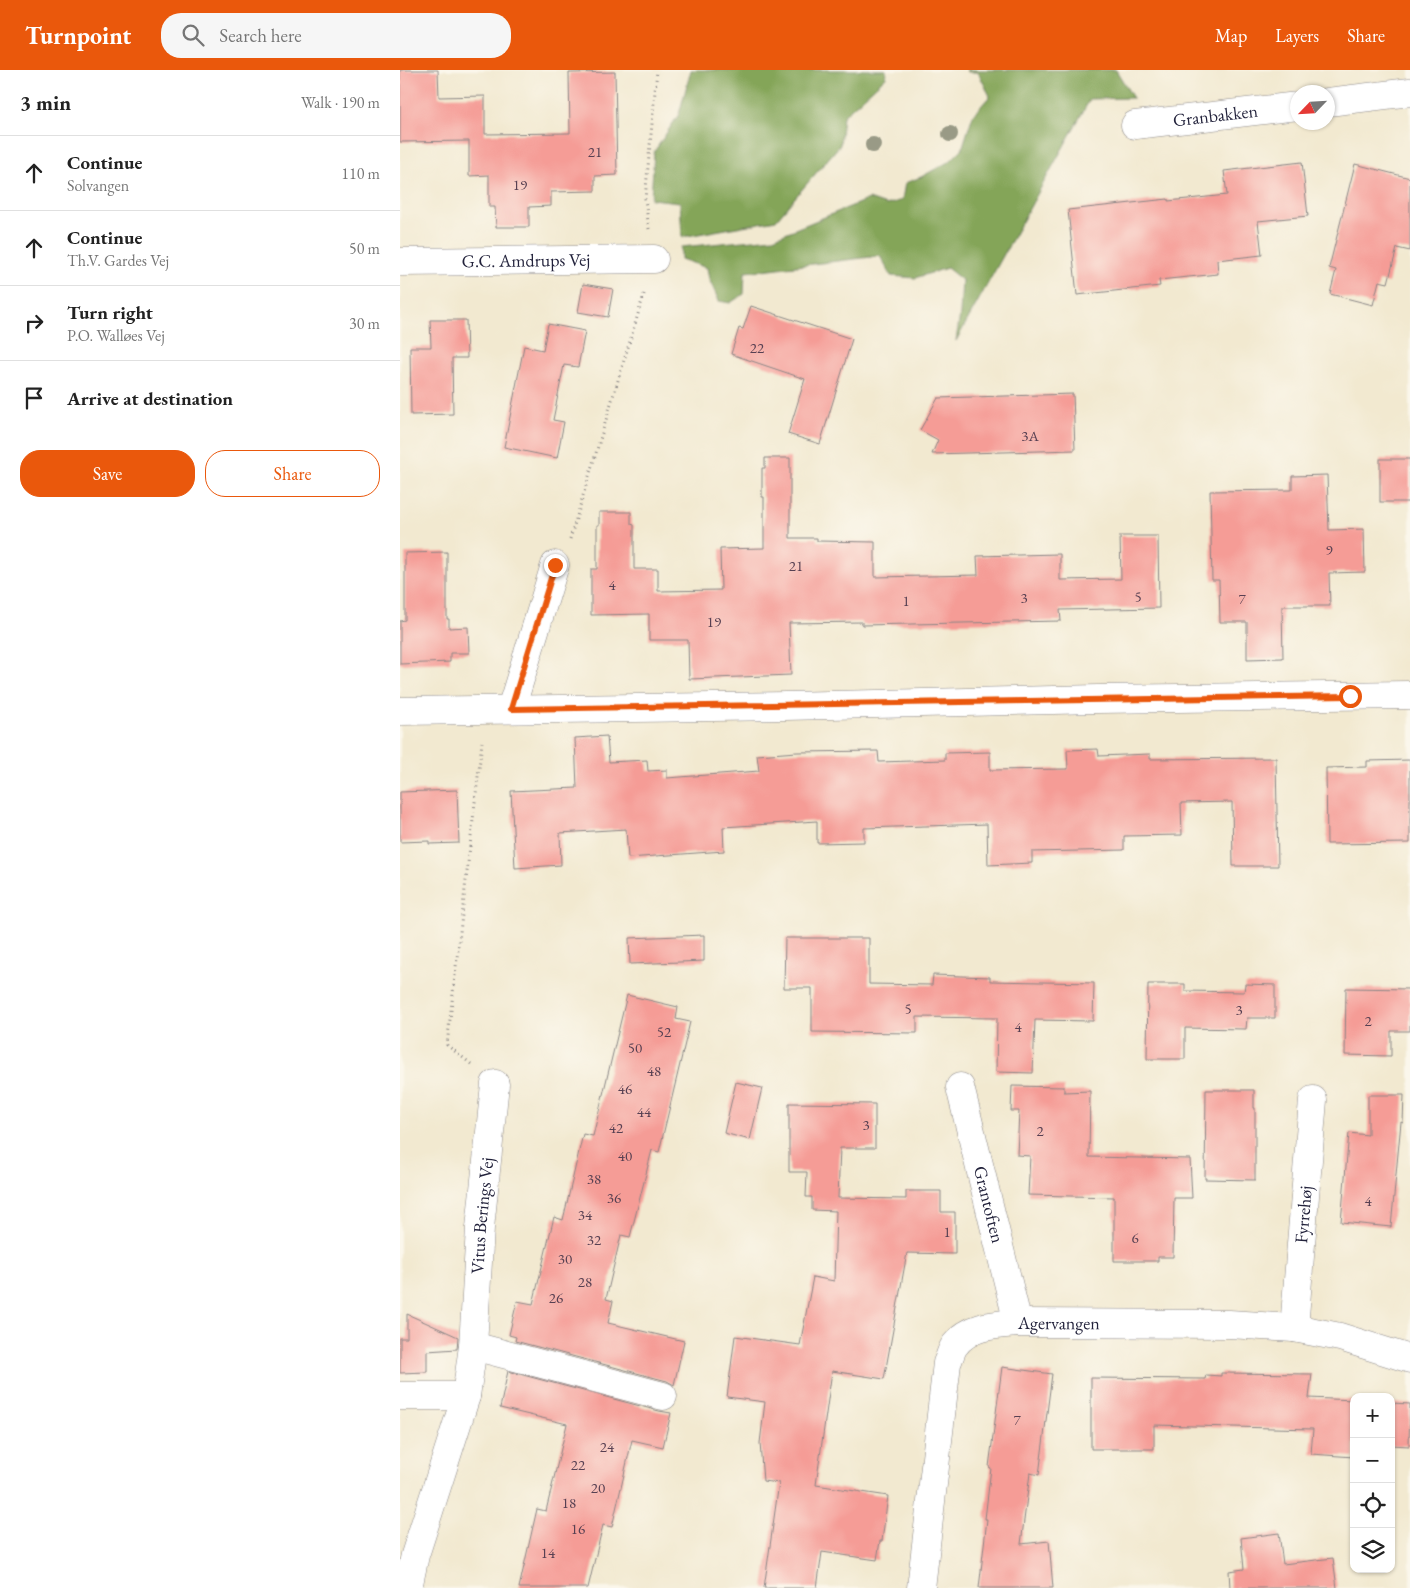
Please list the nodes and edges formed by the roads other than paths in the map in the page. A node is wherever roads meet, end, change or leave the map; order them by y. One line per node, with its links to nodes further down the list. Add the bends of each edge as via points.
1 (1410, 92): 2 (street)
2 (1335, 101)
3 (1290, 107): 4 (street, Granbakken)
4 (1135, 125)
5 (654, 259): 6 (street, G.C. Amdrups Vej)
6 (400, 262)
7 (555, 565): 9 (street)
8 (1410, 695): 9 (street)
9 (498, 710): 10 (street)
10 (400, 711)
11 (495, 1084): 16 (street, Vitus Berings Vej, via 480,1228)
12 (960, 1087): 14 (street, Grantoften)
13 (1313, 1100): 15 (street, Fyrrehøj)
14 (1018, 1323): 15 (street, Agervangen, via 1229,1324); 22 (street, Agervangen, via 987,1326 966,1333 954,1346 948,1363)
15 (1294, 1328): 17 (street, Agervangen, via 1340,1337)
16 (473, 1346): 19 (street, Vitus Berings Vej); 20 (street)
17 (1410, 1359)
18 (400, 1396): 19 (street)
19 (466, 1396): 21 (street, Vitus Berings Vej)
20 (663, 1396)
21 (408, 1588)
22 (921, 1588)

